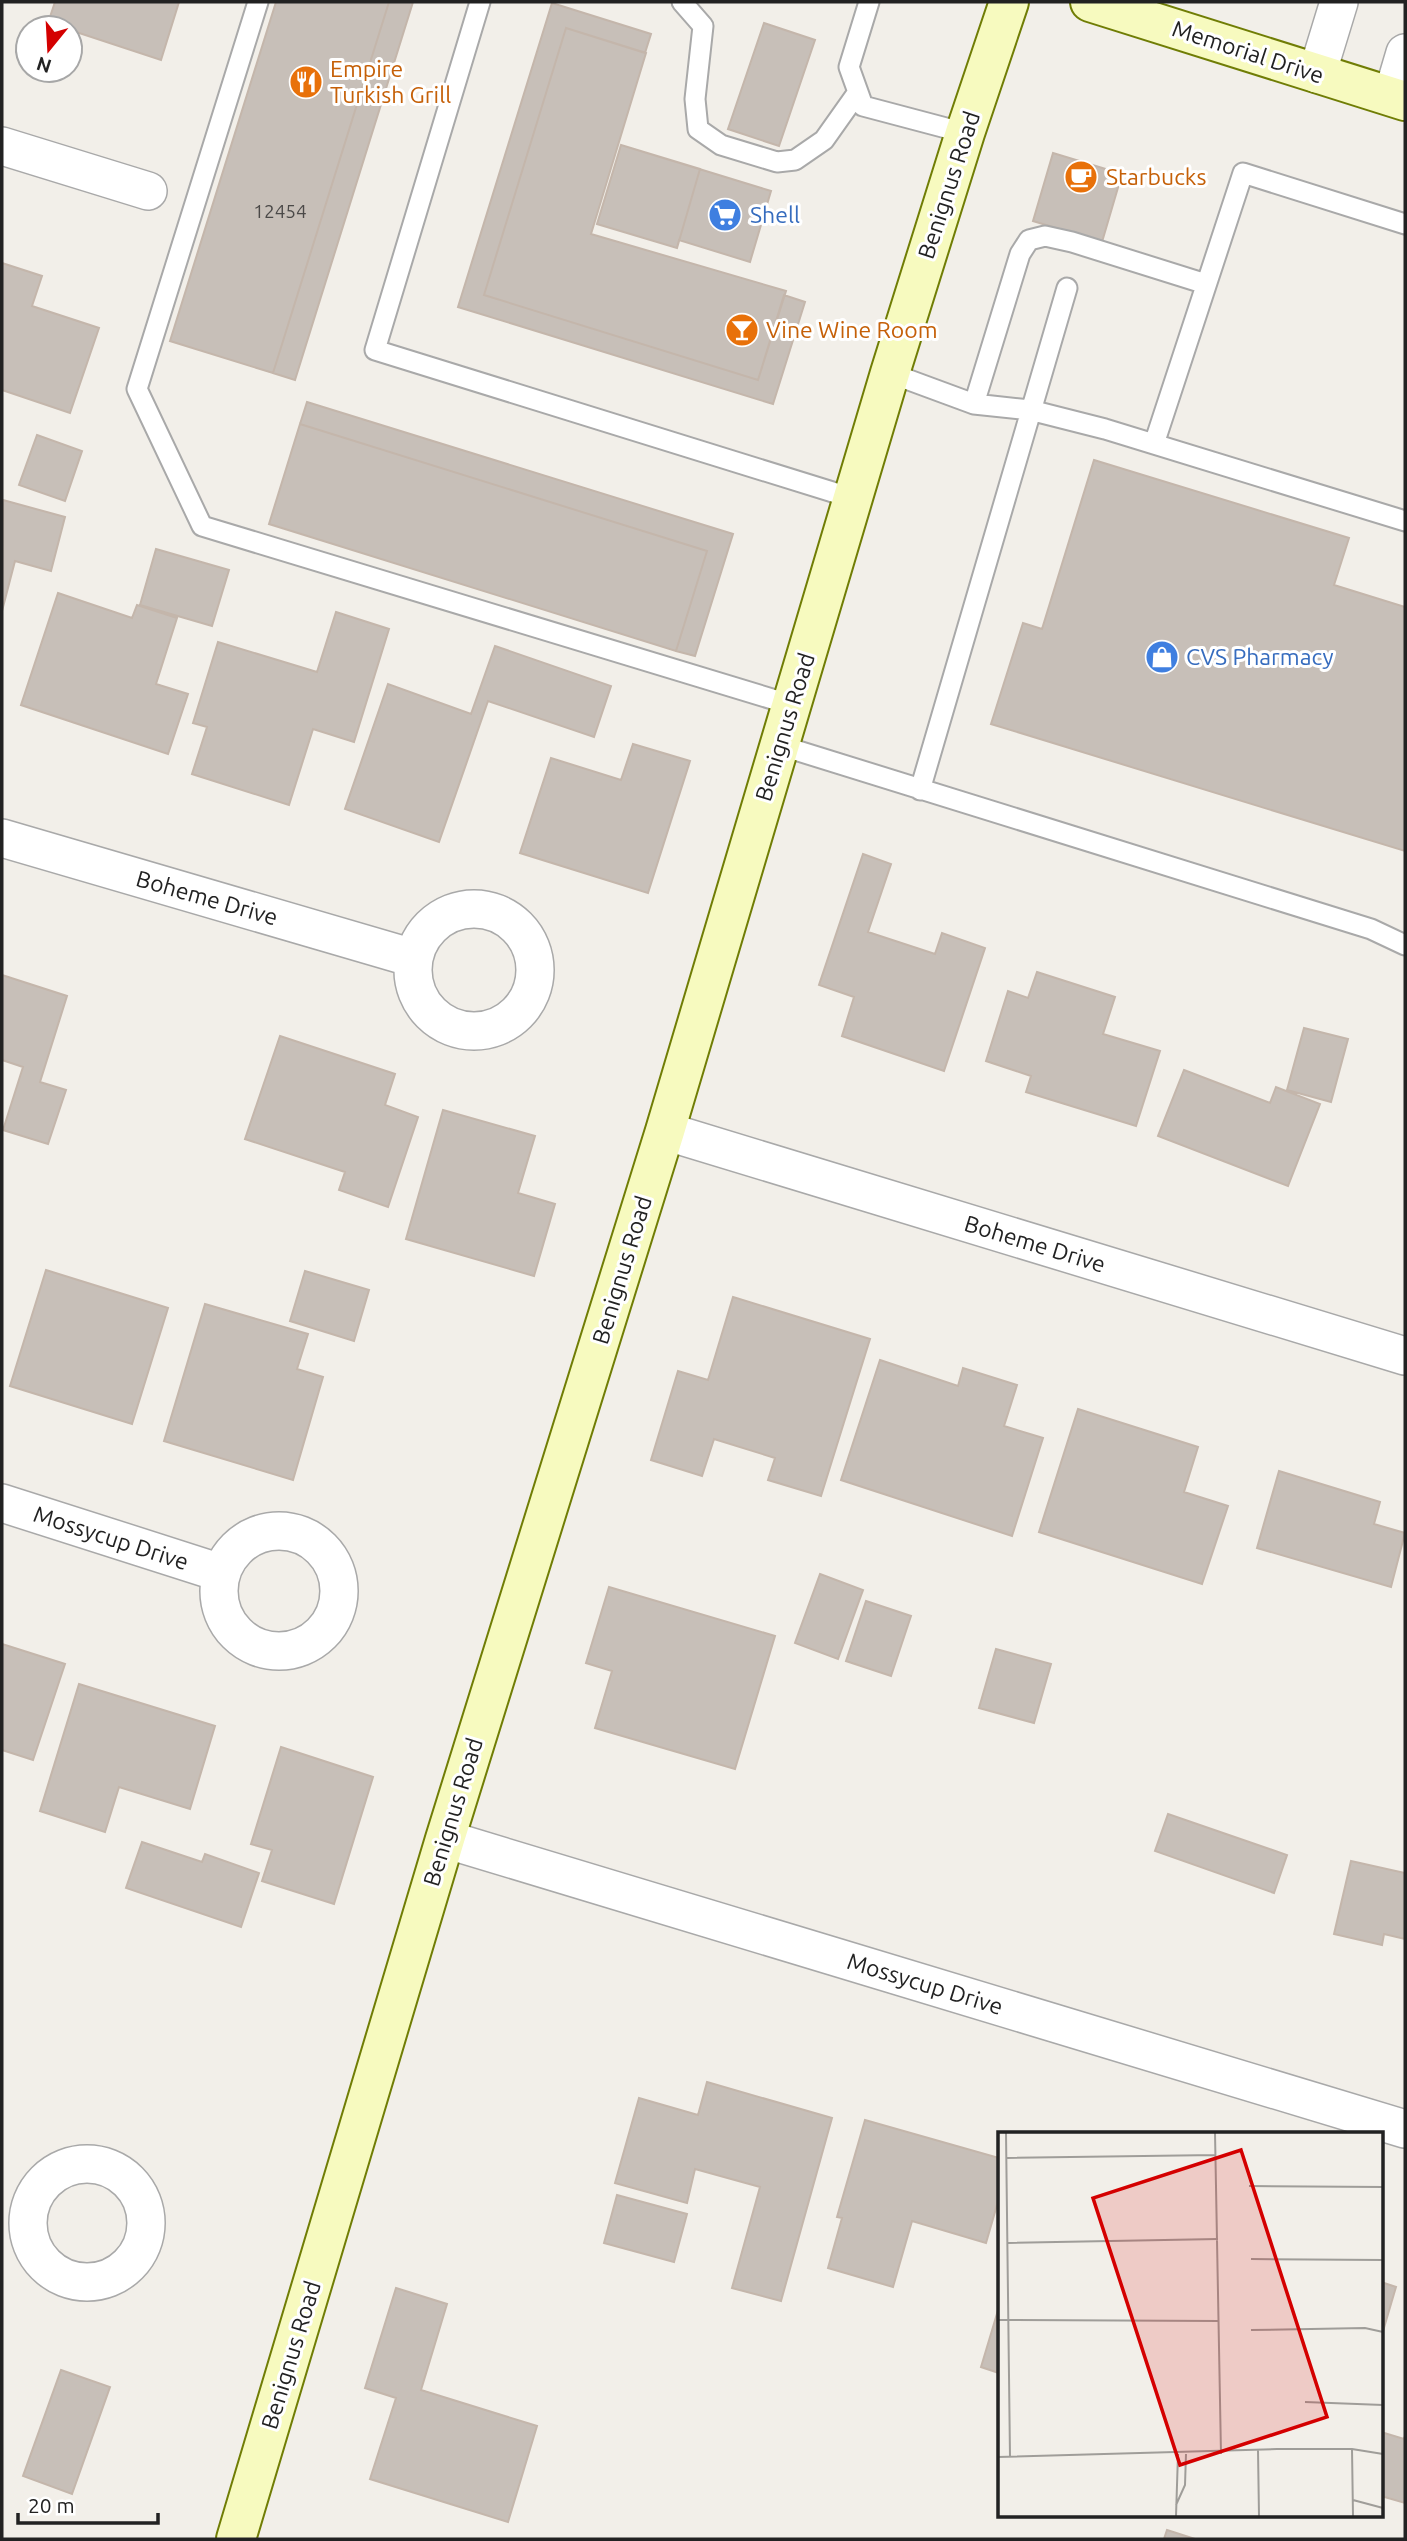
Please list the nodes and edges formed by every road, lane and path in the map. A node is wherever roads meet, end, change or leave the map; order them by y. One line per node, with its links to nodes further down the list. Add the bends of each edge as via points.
1 (258, 2): 24 (lane, via 137,389 202,526)
2 (480, 2): 22 (lane, via 375,351)
3 (682, 2): 10 (lane, via 704,26 695,99 698,130 721,145 777,162 794,160 824,140)
4 (869, 2): 10 (lane, via 849,67)
5 (1009, 2): 12 (street, Benignus Road)
6 (1090, 2): 9 (street, Memorial Drive)
7 (1339, 2): 9 (street)
8 (1405, 52): 11 (street)
9 (1317, 74): 11 (street, Memorial Drive)
10 (858, 92): 12 (lane, via 863,106)
11 (1399, 99)
12 (965, 132): 18 (street, Benignus Road)
13 (2, 146): 14 (street)
14 (148, 191)
15 (1405, 224): 16 (lane, via 1242,173)
16 (1206, 284): 19 (lane, via 1072,242 1045,236 1029,240 1020,254); 21 (lane)
17 (1067, 288): 20 (lane)
18 (890, 373): 19 (lane); 22 (street, Benignus Road)
19 (974, 404): 20 (lane)
20 (1030, 410): 21 (lane); 26 (lane)
21 (1154, 444): 23 (lane)
22 (852, 498): 24 (street, Benignus Road)
23 (1405, 521)
24 (792, 705): 25 (street, Benignus Road)
25 (779, 745): 26 (lane); 30 (street, Benignus Road)
26 (920, 790): 28 (lane, via 1371,929)
27 (2, 838): 29 (street, Boheme Drive)
28 (1405, 945)
29 (413, 958)
30 (665, 1131): 31 (street, Boheme Drive); 34 (street, Benignus Road)
31 (1405, 1356)
32 (2, 1503): 33 (street, Mossycup Drive)
33 (221, 1573)
34 (445, 1839): 35 (street, Mossycup Drive); 36 (street, Benignus Road)
35 (1405, 2129)
36 (236, 2539)

